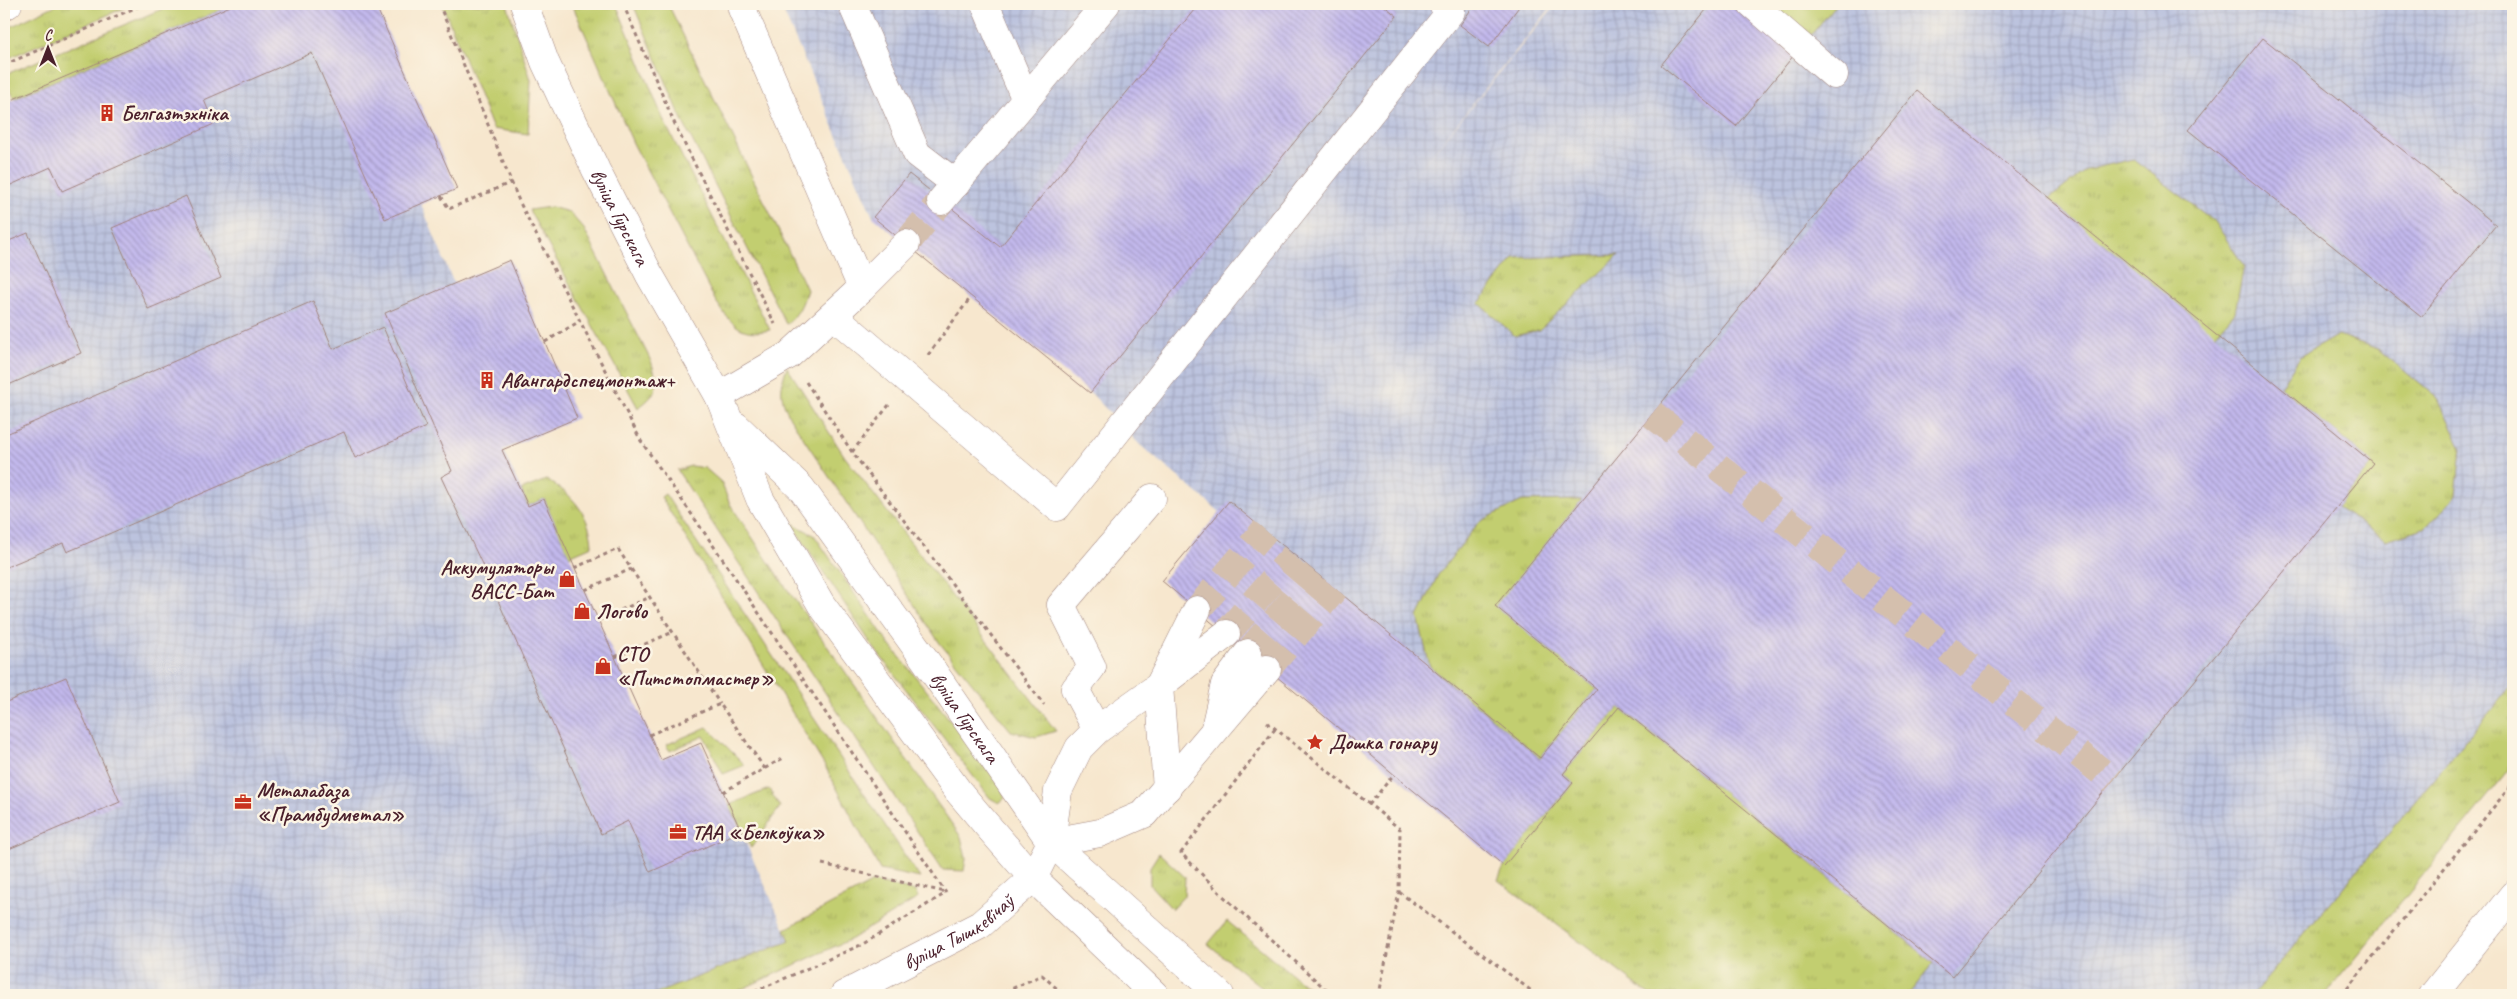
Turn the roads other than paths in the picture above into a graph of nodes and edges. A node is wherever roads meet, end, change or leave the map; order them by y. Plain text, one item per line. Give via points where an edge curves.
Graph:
1 (8, 4) edge
2 (524, 4) edge
3 (852, 4) edge
4 (985, 4) edge
5 (1106, 4) edge
6 (1443, 4) edge
7 (1752, 4) edge
8 (4, 6) edge
9 (742, 9) dead end
10 (1834, 75) dead end
11 (1026, 100) junction
12 (906, 244) tunnel mouth
13 (862, 288) junction
14 (834, 316) junction
15 (719, 396) junction
16 (731, 422) junction
17 (1152, 498) dead end
18 (1197, 610) tunnel mouth
19 (1226, 634) tunnel mouth
20 (1159, 686) junction
21 (1097, 730) junction
22 (1214, 731) junction
23 (1167, 788) junction
24 (1051, 842) junction
25 (1034, 878) junction
26 (2513, 895) edge
27 (844, 995) edge
28 (1155, 995) edge
29 (1220, 995) edge
30 (2433, 995) edge

1 - 8 main road
2 - 15 main road, вуліца Гурскага via 545,62 596,170 649,274
3 - 11 main road via 917,154 949,192
4 - 11 main road
5 - 11 main road
6 - 14 main road via 1451,10 1057,507
7 - 10 main road
9 - 13 main road
12 - 13 main road
13 - 14 main road
14 - 15 main road via 789,355
15 - 16 main road, вуліца Гурскага
16 - 24 main road, вуліца Гурскага via 801,488
16 - 25 main road, вуліца Гурскага via 760,499 821,604 958,791
17 - 21 main road via 1061,605 1092,668 1074,689
18 - 20 main road
19 - 20 main road, вуліца Тышкевічаў
20 - 21 main road, вуліца Тышкевічаў
20 - 23 main road
21 - 24 main road, вуліца Тышкевічаў via 1079,748 1058,791
22 - 22 main road via 1241,700 1258,661 1225,684
22 - 23 main road
23 - 24 main road via 1144,814 1100,833
24 - 25 main road, вуліца Тышкевічаў
24 - 29 main road, вуліца Гурскага
25 - 27 main road, вуліца Тышкевічаў via 980,925
25 - 28 main road, вуліца Гурскага
26 - 30 main road

